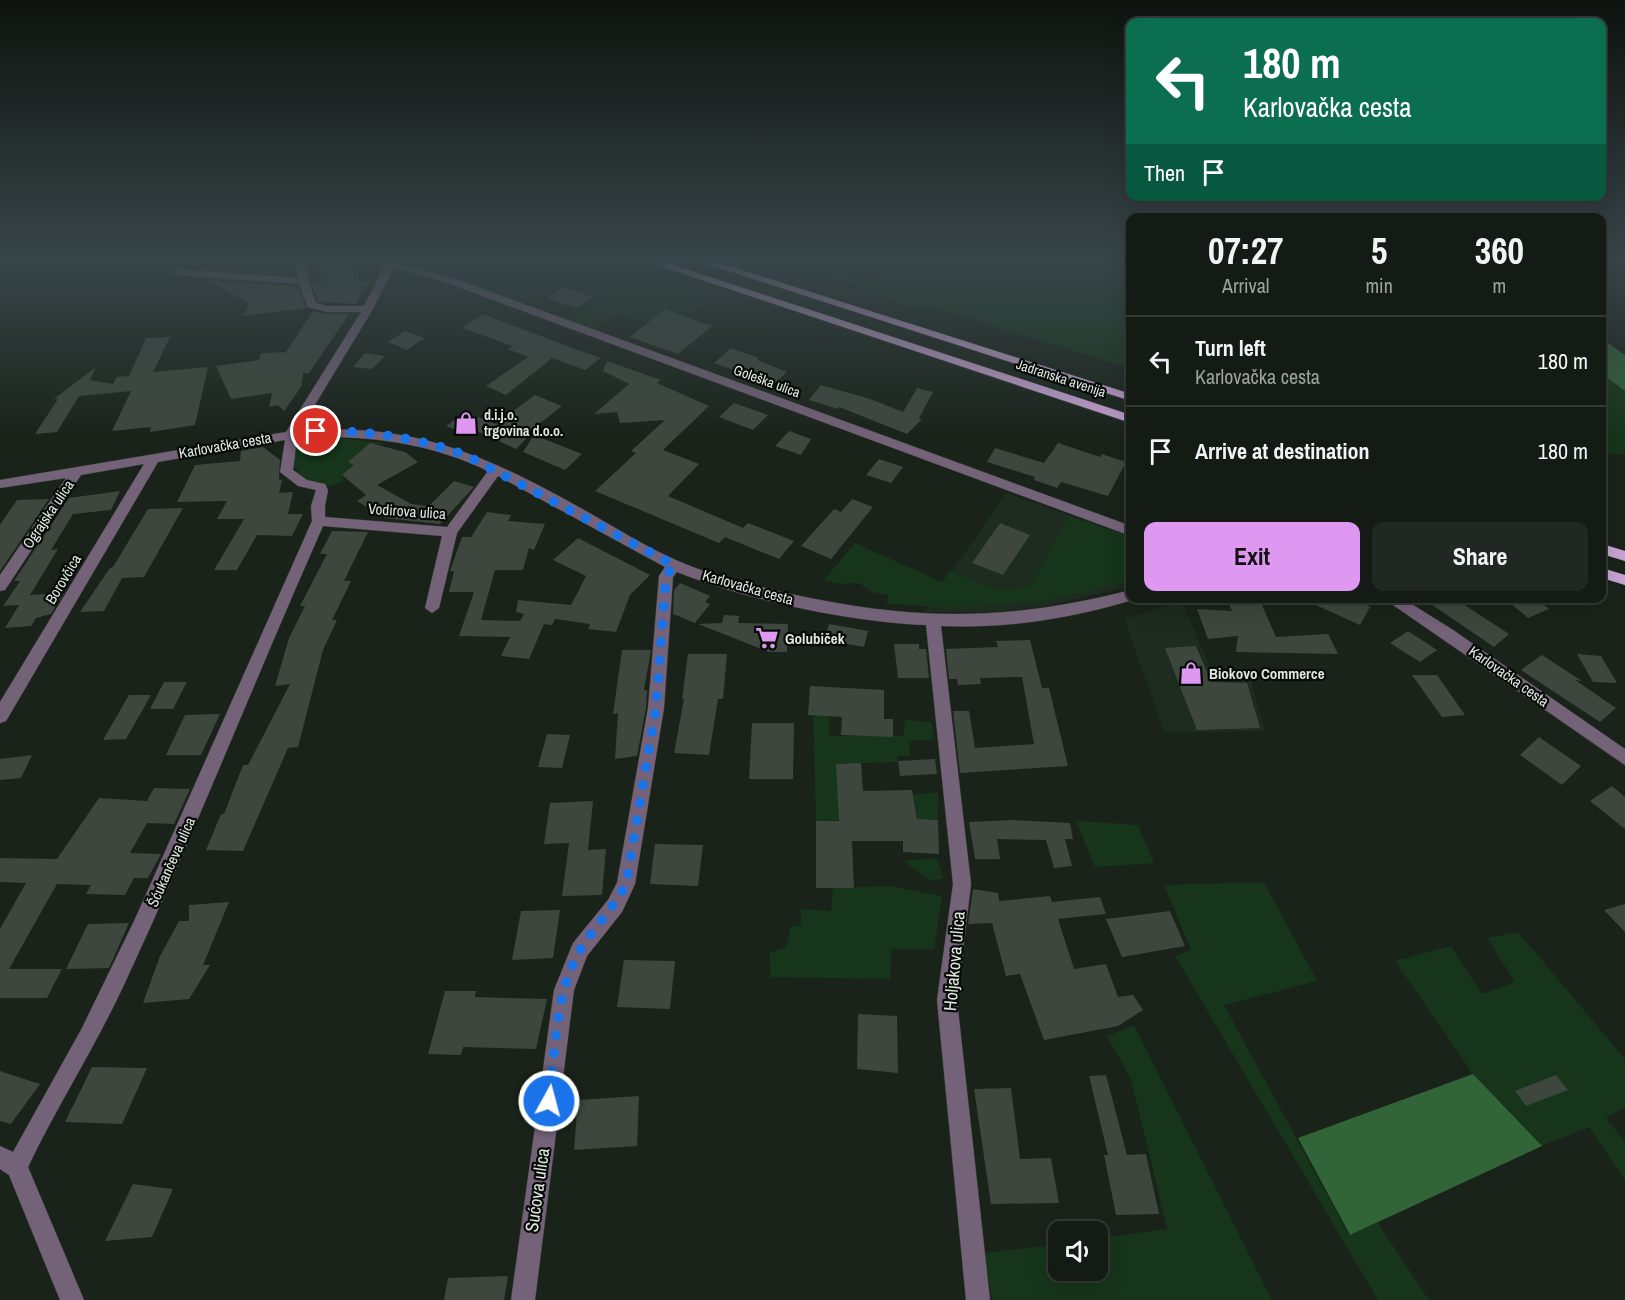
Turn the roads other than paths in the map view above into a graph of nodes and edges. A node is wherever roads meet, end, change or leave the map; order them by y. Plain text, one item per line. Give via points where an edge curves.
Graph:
1 (363, 318) edge
2 (551, 318) edge
3 (823, 318) edge
4 (878, 318) edge
5 (1126, 397) edge
6 (1126, 417) edge
7 (292, 433) junction
8 (154, 458) junction
9 (496, 470) junction
10 (76, 473) junction
11 (0, 484) edge
12 (319, 520) junction
13 (1126, 529) edge
14 (450, 532) junction
15 (1606, 550) edge
16 (1625, 556) edge
17 (674, 565) junction
18 (1606, 574) edge
19 (1625, 580) edge
20 (0, 586) edge
21 (1126, 596) edge
22 (1398, 603) edge
23 (432, 608) dead end
24 (933, 622) junction
25 (0, 717) edge
26 (1625, 758) edge
27 (9, 1162) edge
28 (72, 1300) edge
29 (523, 1300) edge
30 (978, 1300) edge

1 - 7 street
2 - 13 street, Goleška ulica
3 - 6 main road, Jadranska avenija
4 - 5 main road, Jadranska avenija
7 - 8 street, Karlovačka cesta
7 - 9 street, Karlovačka cesta via 349,431 402,437 428,442
7 - 12 street, Šćukančeva ulica via 286,472 303,483 320,487
8 - 10 street, Karlovačka cesta
8 - 25 street, Borovčica
9 - 14 street, Vodirova ulica
9 - 17 street, Karlovačka cesta
10 - 11 street, Karlovačka cesta
10 - 20 street, Ograjska ulica
12 - 14 street, Vodirova ulica
12 - 27 street, Šćukančeva ulica via 219,757 89,1037 33,1133
14 - 23 street
15 - 16 main road
17 - 24 street, Karlovačka cesta via 805,603
17 - 29 street, Sućova ulica via 666,576 656,708 626,884 615,906 580,950 564,990
18 - 19 main road
21 - 24 street, Karlovačka cesta via 1023,619
22 - 26 street, Karlovačka cesta
24 - 30 street, Holjakova ulica via 962,884 947,1000
27 - 28 street, Šćukančeva ulica

